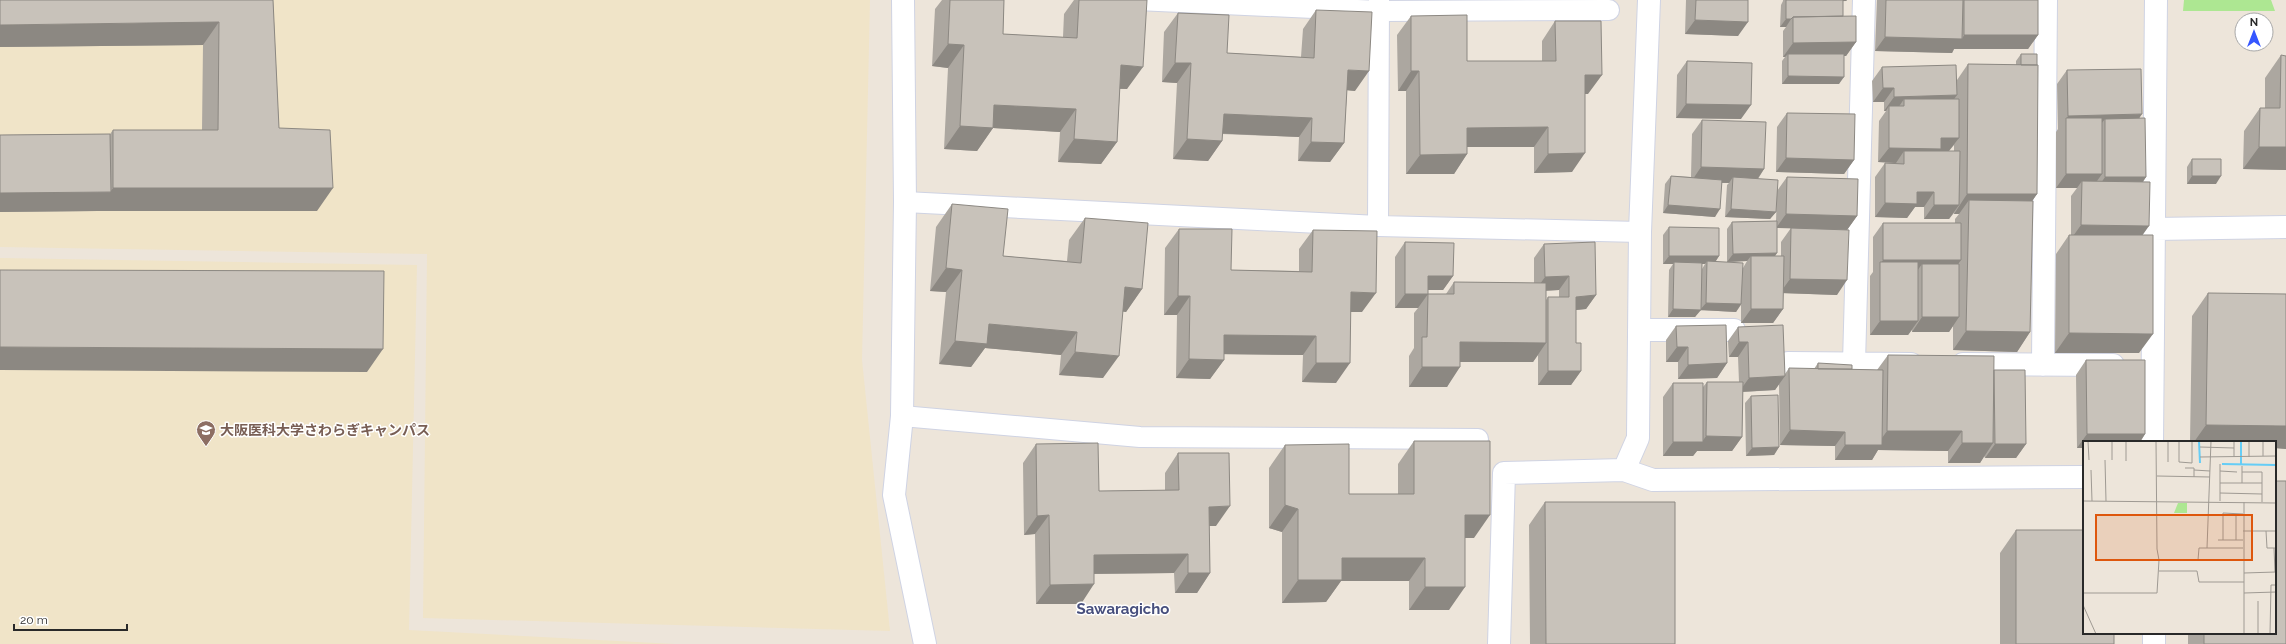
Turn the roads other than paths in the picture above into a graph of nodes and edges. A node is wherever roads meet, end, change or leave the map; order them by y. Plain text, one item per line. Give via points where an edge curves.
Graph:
1 (903, 0) edge
2 (1137, 0) edge
3 (1649, 0) edge
4 (1864, 0) edge
5 (2046, 0) edge
6 (2156, 0) edge
7 (1379, 5) edge
8 (1609, 10) dead end
9 (905, 202) junction
10 (1378, 226) junction
11 (2286, 227) edge
12 (2154, 229) junction
13 (1640, 232) junction
14 (1639, 330) junction
15 (1734, 330) dead end
16 (1788, 363) dead end
17 (1854, 363) junction
18 (2043, 365) junction
19 (2152, 365) junction
20 (902, 416) junction
21 (1478, 439) edge
22 (2152, 441) edge
23 (1624, 470) junction
24 (2083, 477) edge
25 (925, 644) edge
26 (1499, 644) edge

1 - 9 street
2 - 7 lane
3 - 13 street
4 - 17 street
5 - 18 street
6 - 12 street
7 - 8 lane
7 - 10 lane
9 - 10 lane
9 - 20 street
10 - 13 lane
11 - 12 street
12 - 19 street
13 - 14 street
14 - 15 street
14 - 23 street via 1638,438
16 - 17 street
17 - 18 street
18 - 19 street
19 - 22 street
20 - 21 lane via 1140,437
20 - 25 street via 894,494
23 - 24 street via 1653,480
23 - 26 street via 1504,473

